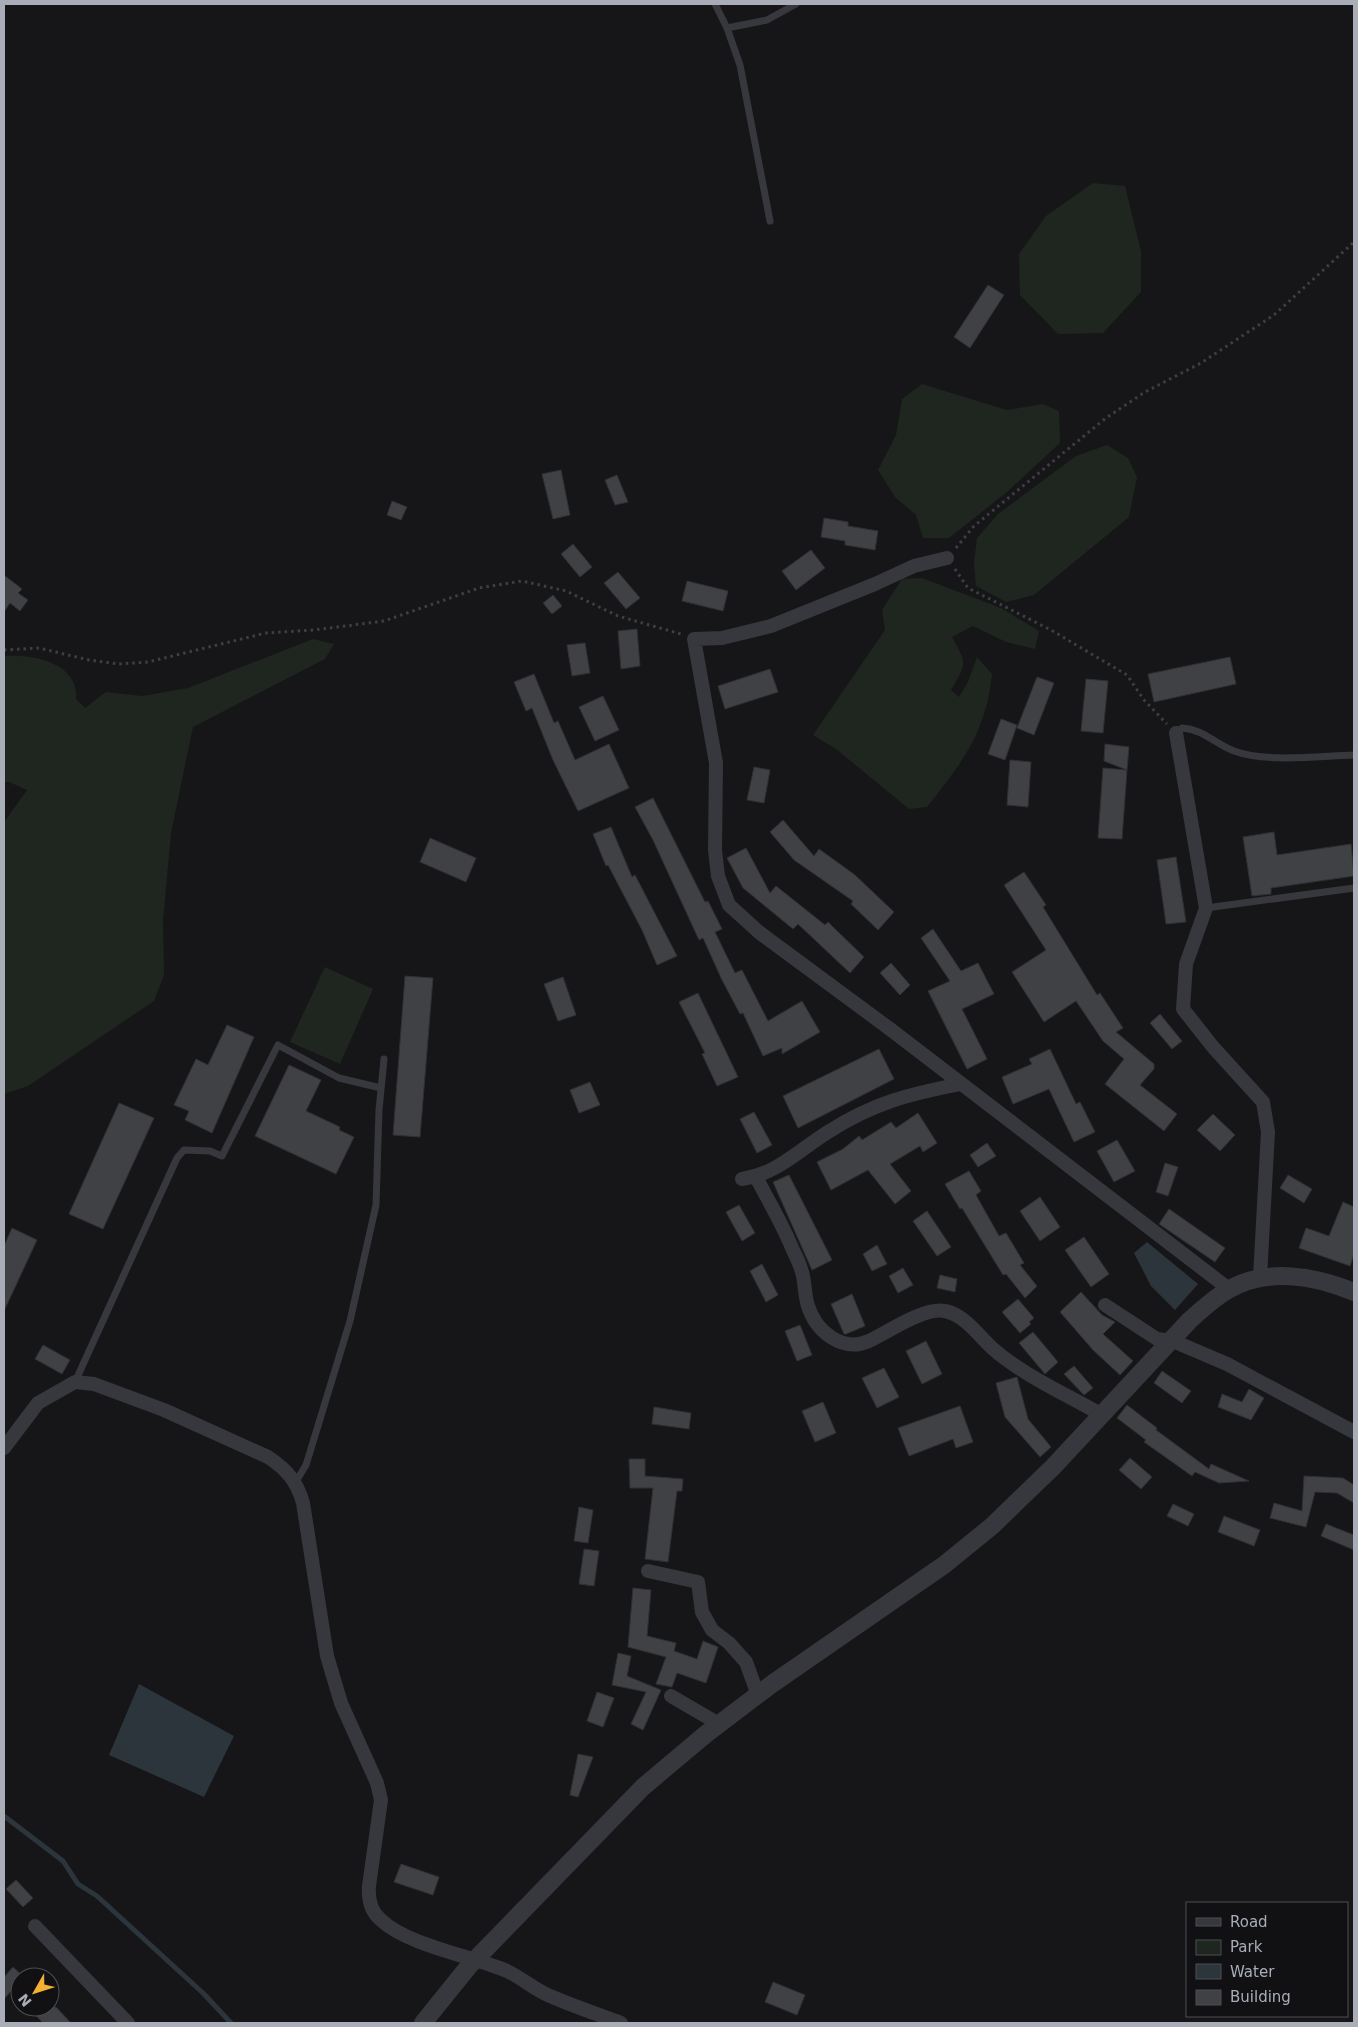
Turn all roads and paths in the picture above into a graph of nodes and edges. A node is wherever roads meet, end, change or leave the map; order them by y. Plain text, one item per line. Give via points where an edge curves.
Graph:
1 (715, 4) edge
2 (796, 4) edge
3 (727, 28) junction
4 (770, 221) dead end
5 (1354, 242) edge
6 (947, 558) junction
7 (694, 639) junction
8 (4, 650) edge
9 (1176, 733) junction
10 (1354, 755) edge
11 (1354, 888) edge
12 (1206, 908) junction
13 (384, 1060) dead end
14 (961, 1084) junction
15 (381, 1088) junction
16 (1260, 1277) junction
17 (1229, 1289) junction
18 (1354, 1292) edge
19 (1105, 1305) dead end
20 (1173, 1341) junction
21 (75, 1382) junction
22 (1102, 1415) junction
23 (1354, 1432) edge
24 (4, 1448) edge
25 (295, 1483) junction
26 (648, 1571) dead end
27 (758, 1695) junction
28 (671, 1696) dead end
29 (718, 1724) junction
30 (35, 1926) dead end
31 (476, 1960) junction
32 (128, 2023) edge
33 (423, 2023) edge
34 (621, 2023) edge

1 - 3 lane
2 - 3 lane via 767,20
3 - 4 lane via 740,65
5 - 6 path via 1274,315 1201,363 1145,392 1106,418 974,526
6 - 7 street via 914,566 771,626 722,638
6 - 9 path via 968,588 1051,630 1127,675 1144,700
7 - 8 path via 618,616 566,591 522,581 479,588 384,620 266,633 148,662 119,664 39,648
7 - 14 street via 716,763 714,850 718,876 729,905 760,933
9 - 10 lane via 1182,728 1194,728 1234,751 1267,758
9 - 12 street
11 - 12 lane
12 - 16 street via 1186,964 1184,1009 1263,1102 1268,1132
13 - 15 lane
14 - 17 street
14 - 22 street via 907,1094 879,1104 828,1132 785,1163 749,1178 792,1247 803,1273 808,1307 823,1330 837,1342 848,1345 866,1342 926,1312 943,1310 954,1313 993,1349 1024,1371
15 - 21 lane via 339,1078 278,1045 222,1156 194,1149 184,1150 177,1158
15 - 25 lane via 376,1205 350,1321 306,1465
16 - 17 street
16 - 18 street via 1312,1279
17 - 20 street via 1189,1321
19 - 20 street via 1157,1339
20 - 22 street
20 - 23 street via 1227,1364
21 - 24 street via 38,1403
21 - 25 street via 94,1384 129,1397 268,1456 283,1466
22 - 27 street via 992,1526 944,1565
25 - 31 street via 299,1488 307,1526 333,1680 382,1800 369,1886 371,1907 380,1920 396,1930
26 - 27 street via 698,1582 702,1612 712,1630 730,1643 746,1662
27 - 29 street
28 - 29 street
29 - 31 street via 643,1787
30 - 32 street
31 - 33 street
31 - 34 street via 508,1972 548,1996

